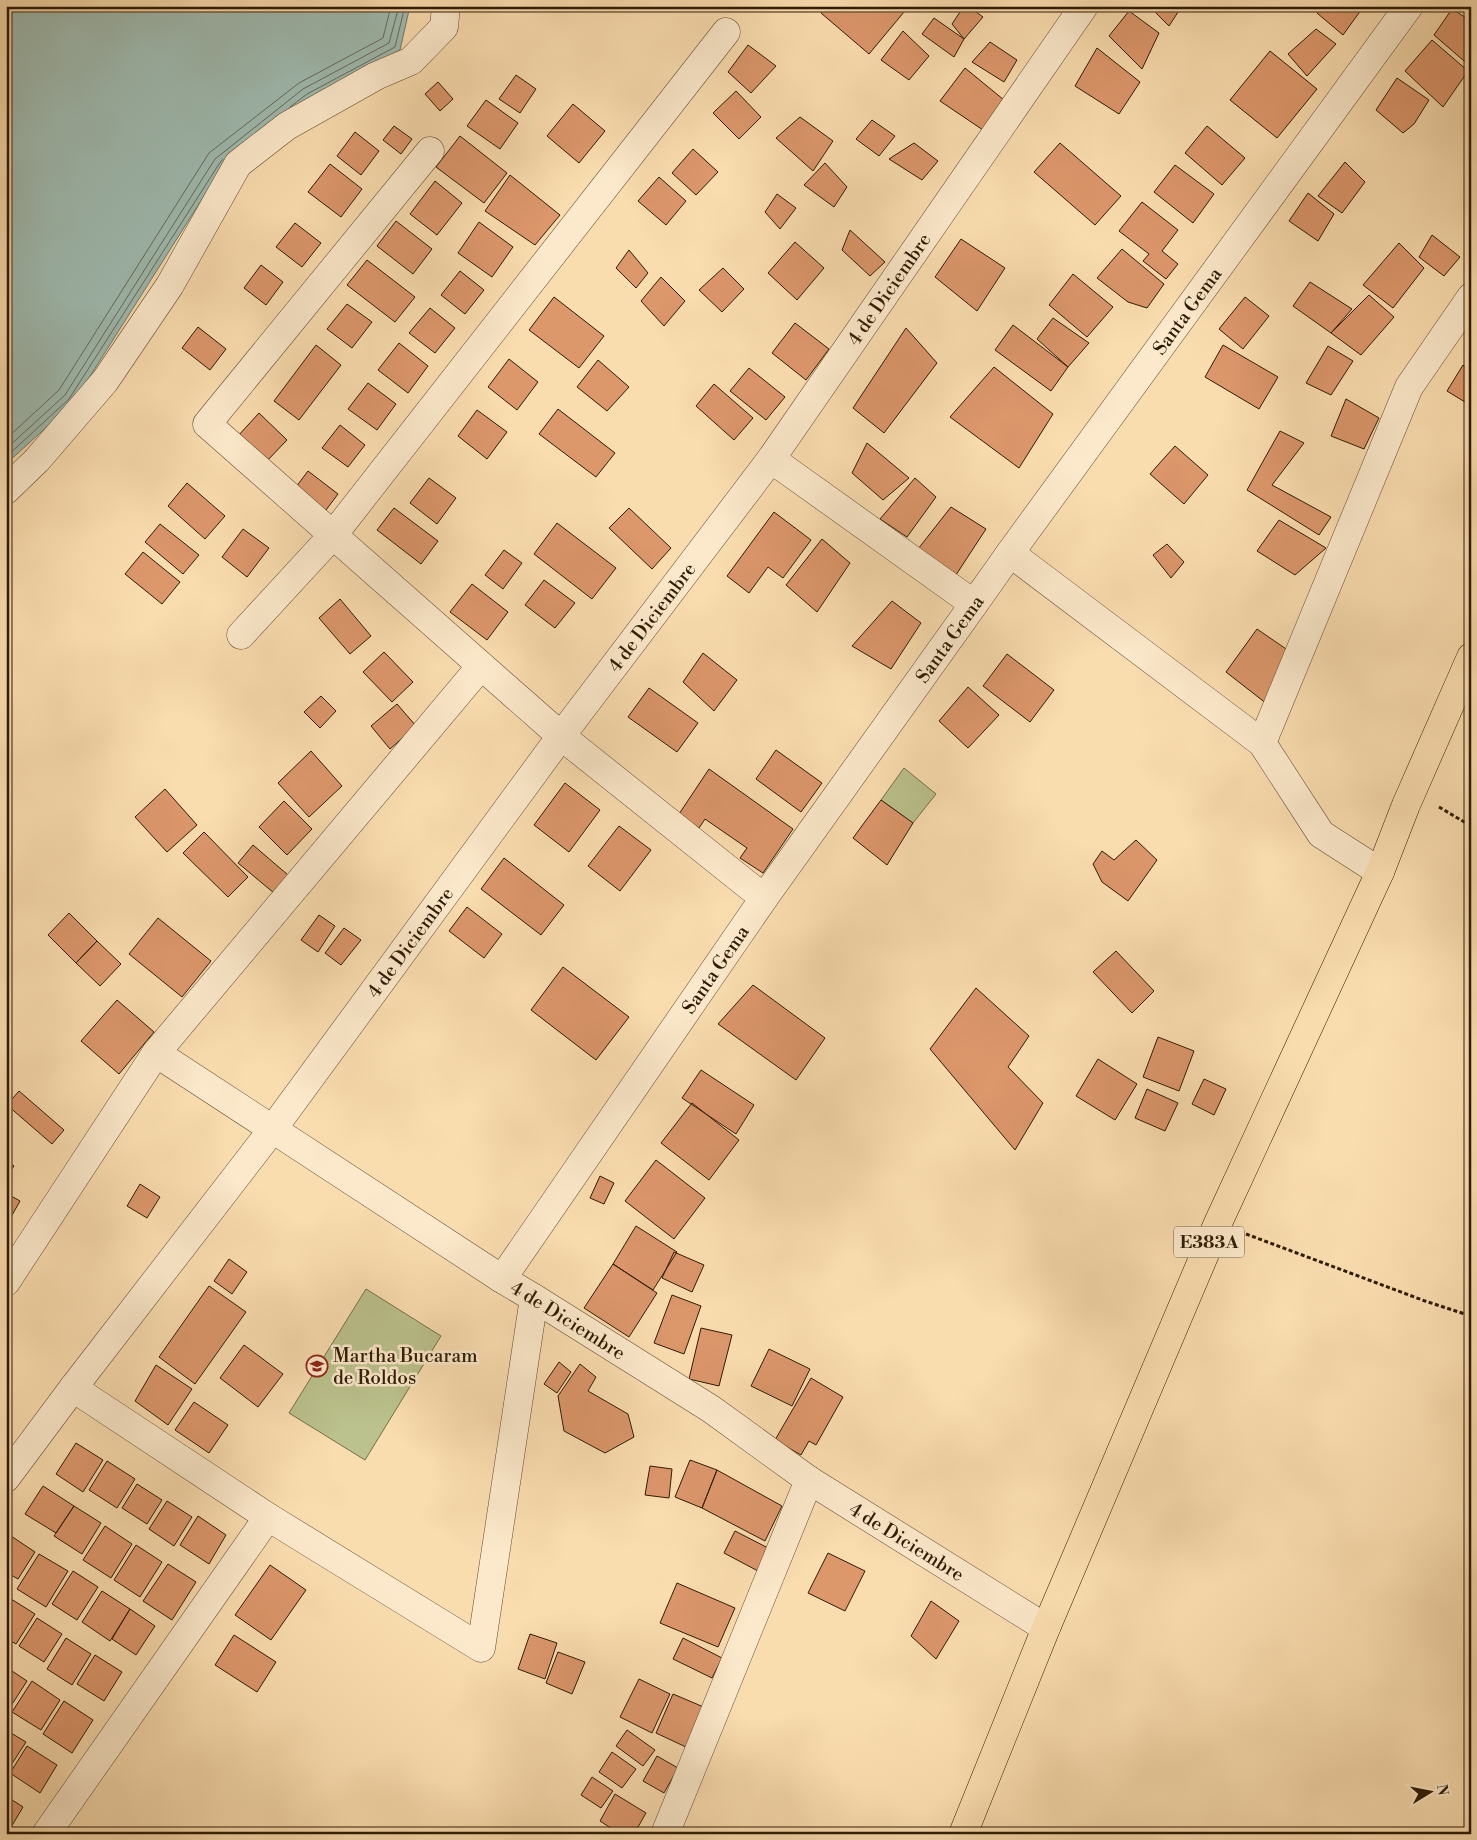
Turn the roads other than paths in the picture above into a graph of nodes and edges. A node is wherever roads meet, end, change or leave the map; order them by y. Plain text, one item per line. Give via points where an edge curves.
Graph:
1 (446, 6) edge
2 (1084, 6) edge
3 (1409, 6) edge
4 (726, 32) dead end
5 (430, 151) dead end
6 (1471, 297) edge
7 (771, 459) junction
8 (6, 490) edge
9 (333, 535) junction
10 (1010, 553) junction
11 (974, 604) junction
12 (241, 635) dead end
13 (1471, 658) edge
14 (481, 666) junction
15 (561, 736) junction
16 (1262, 743) junction
17 (1380, 872) junction
18 (764, 898) junction
19 (156, 1053) junction
20 (272, 1130) junction
21 (502, 1279) junction
22 (6, 1282) edge
23 (534, 1298) junction
24 (73, 1388) junction
25 (6, 1478) edge
26 (809, 1480) junction
27 (268, 1517) junction
28 (1046, 1628) junction
29 (46, 1834) edge
30 (665, 1834) edge
31 (963, 1834) edge

1 - 8 street via 444,27 411,61 376,76 287,126 238,164 170,285 105,381 37,460
2 - 7 street, 4 de Diciembre
3 - 10 street, Santa Gema
4 - 9 street
5 - 9 street via 207,424
6 - 16 street via 1409,387
7 - 11 street
7 - 15 street, 4 de Diciembre
9 - 12 street
9 - 14 street
10 - 11 street, Santa Gema
10 - 16 street
11 - 18 street, Santa Gema
13 - 17 main road, E383A
14 - 15 street
14 - 19 street
15 - 18 street
15 - 20 street, 4 de Diciembre
16 - 17 street via 1321,834
17 - 28 main road, E383A via 1218,1223
18 - 21 street, Santa Gema
19 - 20 street
19 - 22 street
20 - 21 street, 4 de Diciembre
20 - 24 street
21 - 23 street, 4 de Diciembre
23 - 26 street, 4 de Diciembre via 711,1409
23 - 27 street via 480,1648
24 - 25 street
24 - 27 street
26 - 28 street, 4 de Diciembre
26 - 30 street
27 - 29 street
28 - 31 main road, E383A

